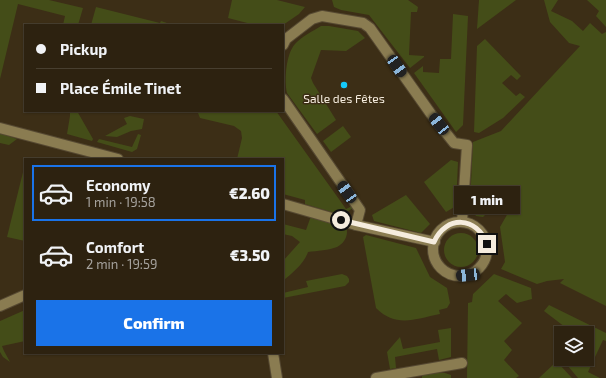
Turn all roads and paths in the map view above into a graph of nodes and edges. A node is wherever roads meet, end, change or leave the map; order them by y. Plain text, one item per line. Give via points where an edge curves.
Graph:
1 (284, 42) edge
2 (284, 100) edge
3 (0, 128) edge
4 (114, 158) edge
5 (284, 204) edge
6 (462, 222) junction
7 (356, 225) junction
8 (434, 242) junction
9 (24, 295) edge
10 (0, 306) edge
11 (273, 354) edge
12 (462, 363) dead end
13 (379, 377) edge
14 (277, 378) edge

1 - 6 street via 312,19 322,16 363,23 370,28 454,143 467,145
2 - 7 street via 360,210
3 - 4 street
5 - 7 street
6 - 8 street via 445,227
6 - 8 street via 480,230 487,244 485,259 475,271 460,276 445,271 435,258
7 - 8 street
9 - 10 street
11 - 14 street
12 - 13 street

